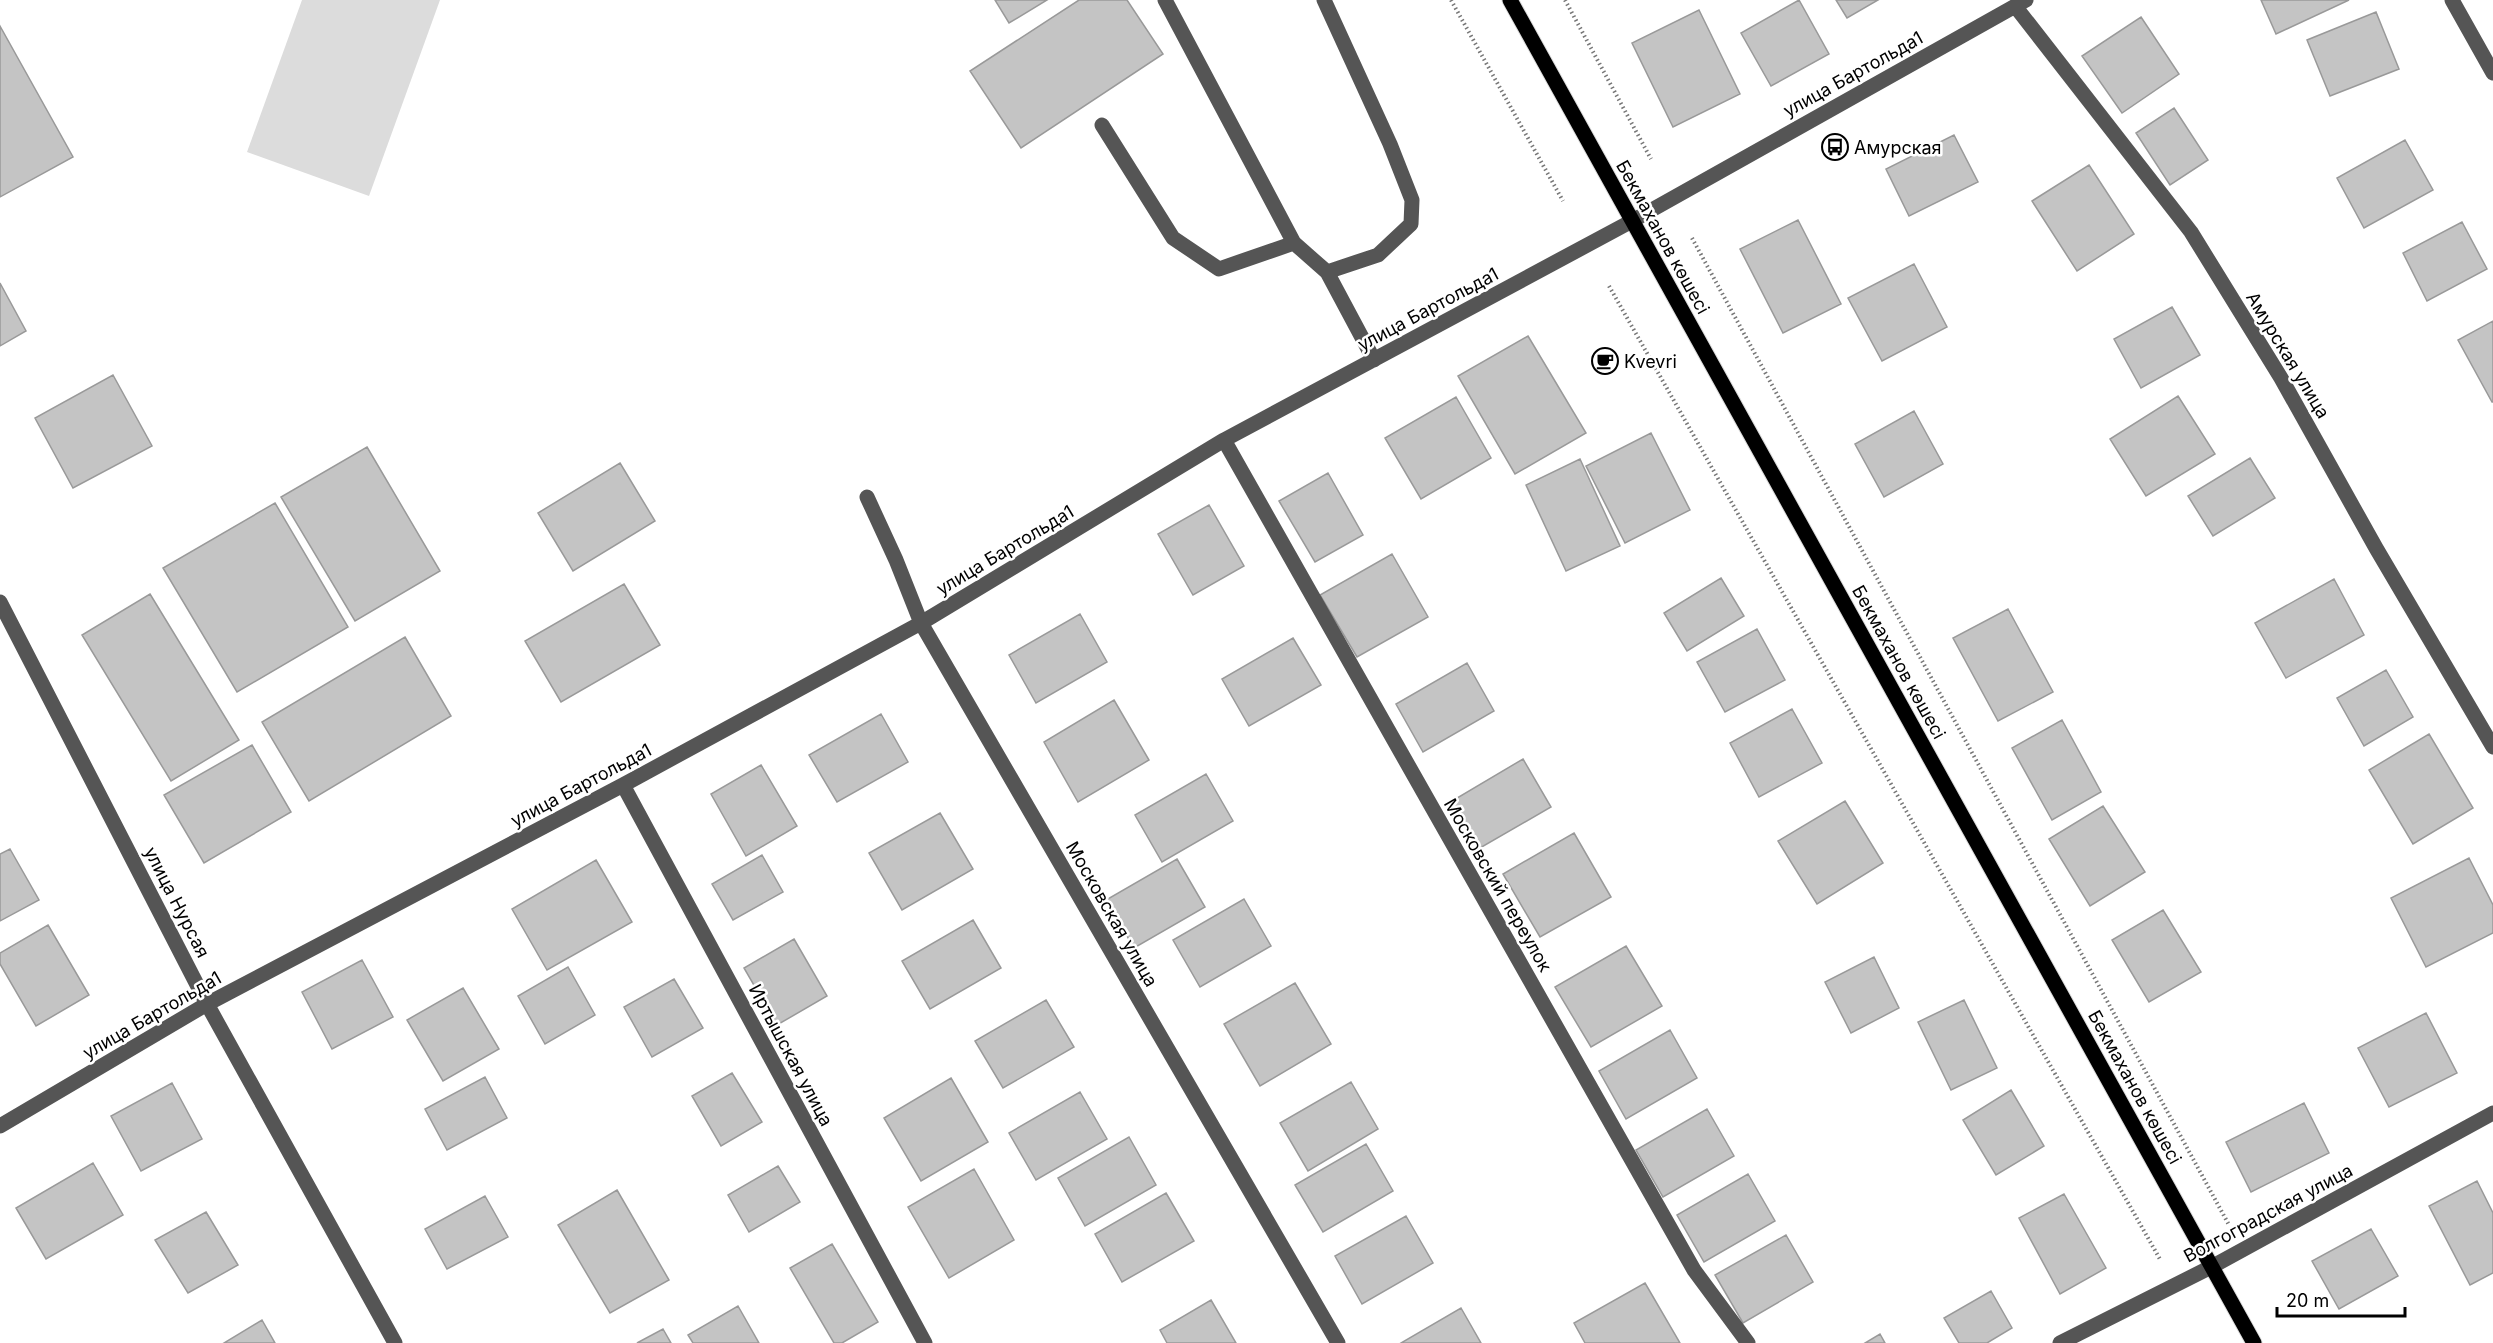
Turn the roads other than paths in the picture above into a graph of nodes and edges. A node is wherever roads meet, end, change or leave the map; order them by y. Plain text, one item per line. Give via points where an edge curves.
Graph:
1 (1165, 0) edge
2 (1324, 0) edge
3 (1510, 0) edge
4 (2452, 0) edge
5 (2021, 3) edge
6 (2493, 74) edge
7 (1102, 125) dead end
8 (1632, 221) junction
9 (1294, 243) junction
10 (1327, 272) junction
11 (1374, 360) junction
12 (1224, 441) junction
13 (867, 497) dead end
14 (0, 602) edge
15 (921, 623) junction
16 (2493, 747) edge
17 (623, 785) junction
18 (207, 1004) junction
19 (2493, 1113) edge
20 (0, 1126) edge
21 (2213, 1266) junction
22 (395, 1343) edge
23 (925, 1343) edge
24 (1338, 1343) edge
25 (1748, 1343) edge
26 (2060, 1343) edge
27 (2254, 1343) edge

1 - 9 street
2 - 10 street via 1412,200 1411,224 1378,255
3 - 8 main road, Бекмаханов көшесі
4 - 6 street
5 - 8 street, улица Бартольда1
5 - 16 street, Амурская улица via 2191,232
7 - 9 street via 1173,238 1219,269
8 - 11 street, улица Бартольда1
8 - 21 main road, Бекмаханов көшесі
9 - 10 street
10 - 11 street
11 - 12 street, улица Бартольда1
12 - 15 street, улица Бартольда1
12 - 25 street, Московский переулок via 1694,1270
13 - 15 street, Московская улица
14 - 18 street, улица Нурсая
15 - 17 street, улица Бартольда1
15 - 24 street, Московская улица
17 - 18 street, улица Бартольда1
17 - 23 street, Иртышская улица
18 - 20 street, улица Бартольда1
18 - 22 street, улица Нурсая
19 - 21 street, Волгоградская улица
21 - 26 street, Волгоградская улица
21 - 27 main road, Бекмаханов көшесі

